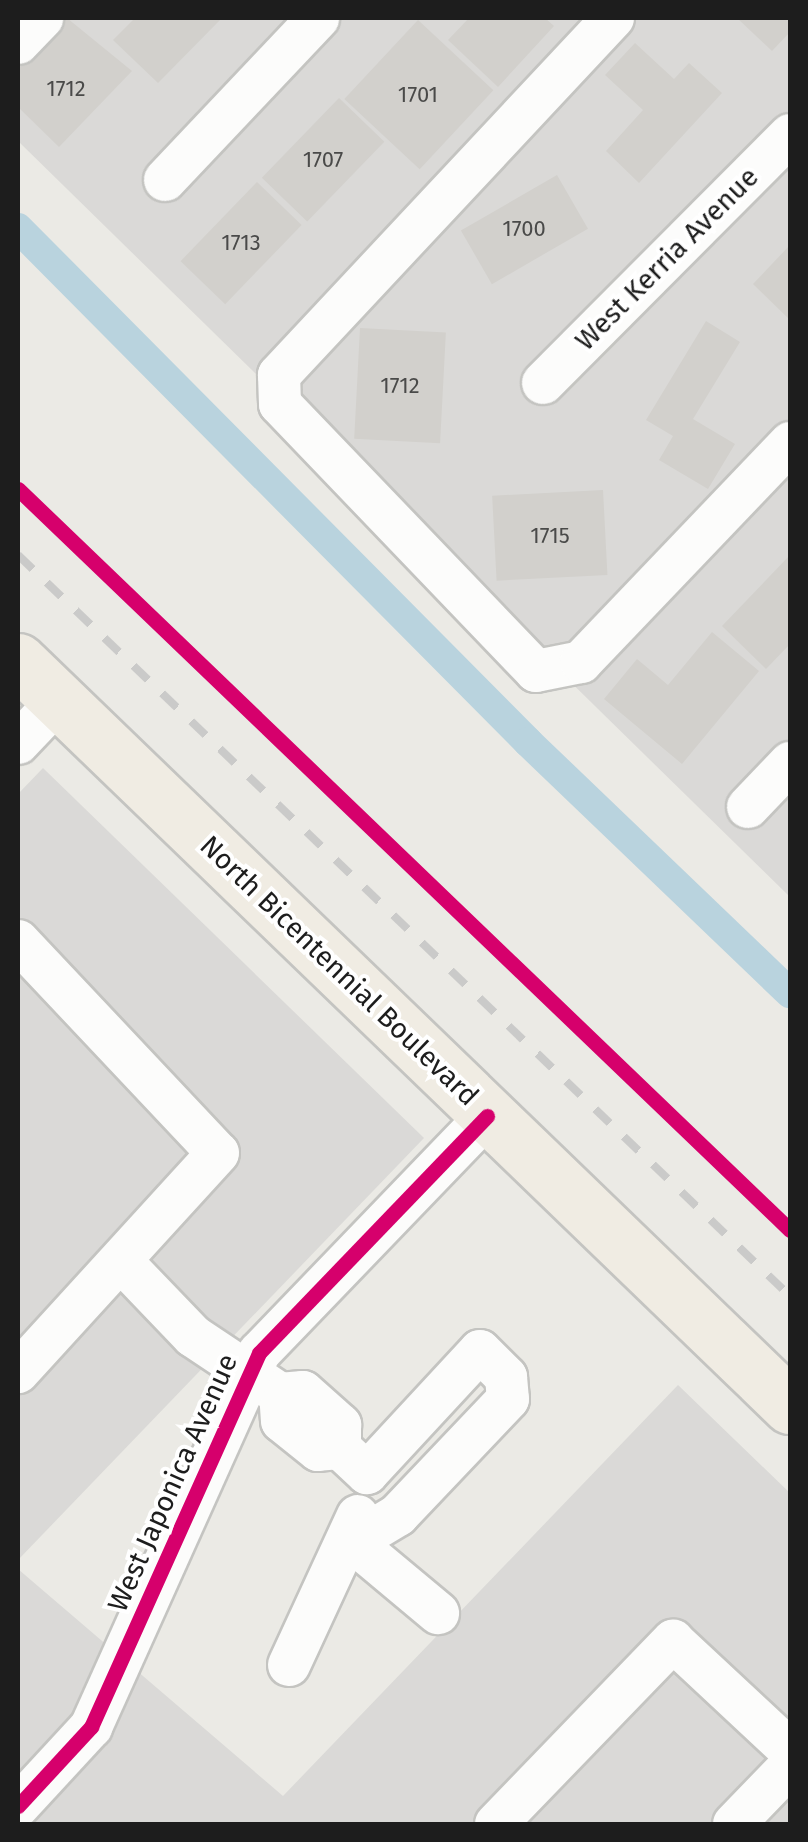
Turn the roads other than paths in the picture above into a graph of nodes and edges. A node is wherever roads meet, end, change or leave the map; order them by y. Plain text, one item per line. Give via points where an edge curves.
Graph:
1 (42, 18) edge
2 (318, 18) edge
3 (614, 18) edge
4 (18, 43) edge
5 (790, 135) edge
6 (166, 180) dead end
7 (544, 382) dead end
8 (790, 443) edge
9 (18, 661) edge
10 (59, 700) junction
11 (18, 743) edge
12 (790, 763) edge
13 (748, 807) dead end
14 (18, 941) edge
15 (488, 1116) junction
16 (124, 1262) junction
17 (18, 1372) edge
18 (265, 1382) junction
19 (790, 1406) edge
20 (354, 1461) junction
21 (353, 1542) junction
22 (438, 1613) dead end
23 (289, 1665) dead end
24 (790, 1750) edge
25 (790, 1766) edge
26 (18, 1806) edge
27 (496, 1824) edge
28 (734, 1824) edge

1 - 4 street
2 - 6 street
3 - 8 street via 279,375 280,404 536,672 581,662
5 - 7 street, West Kerria Avenue
9 - 10 main road, North Bicentennial Boulevard
10 - 11 street
10 - 15 main road, North Bicentennial Boulevard
12 - 13 street
14 - 16 street via 218,1146 214,1165
15 - 18 street, West Japonica Avenue
15 - 19 main road, North Bicentennial Boulevard
16 - 17 street
16 - 18 street via 194,1336
18 - 20 street via 282,1421 318,1450
18 - 26 street, West Japonica Avenue via 91,1727
20 - 21 street
20 - 21 street via 480,1352 506,1376 508,1399 398,1515
21 - 22 street
21 - 23 street
24 - 27 street via 672,1641
25 - 28 street

